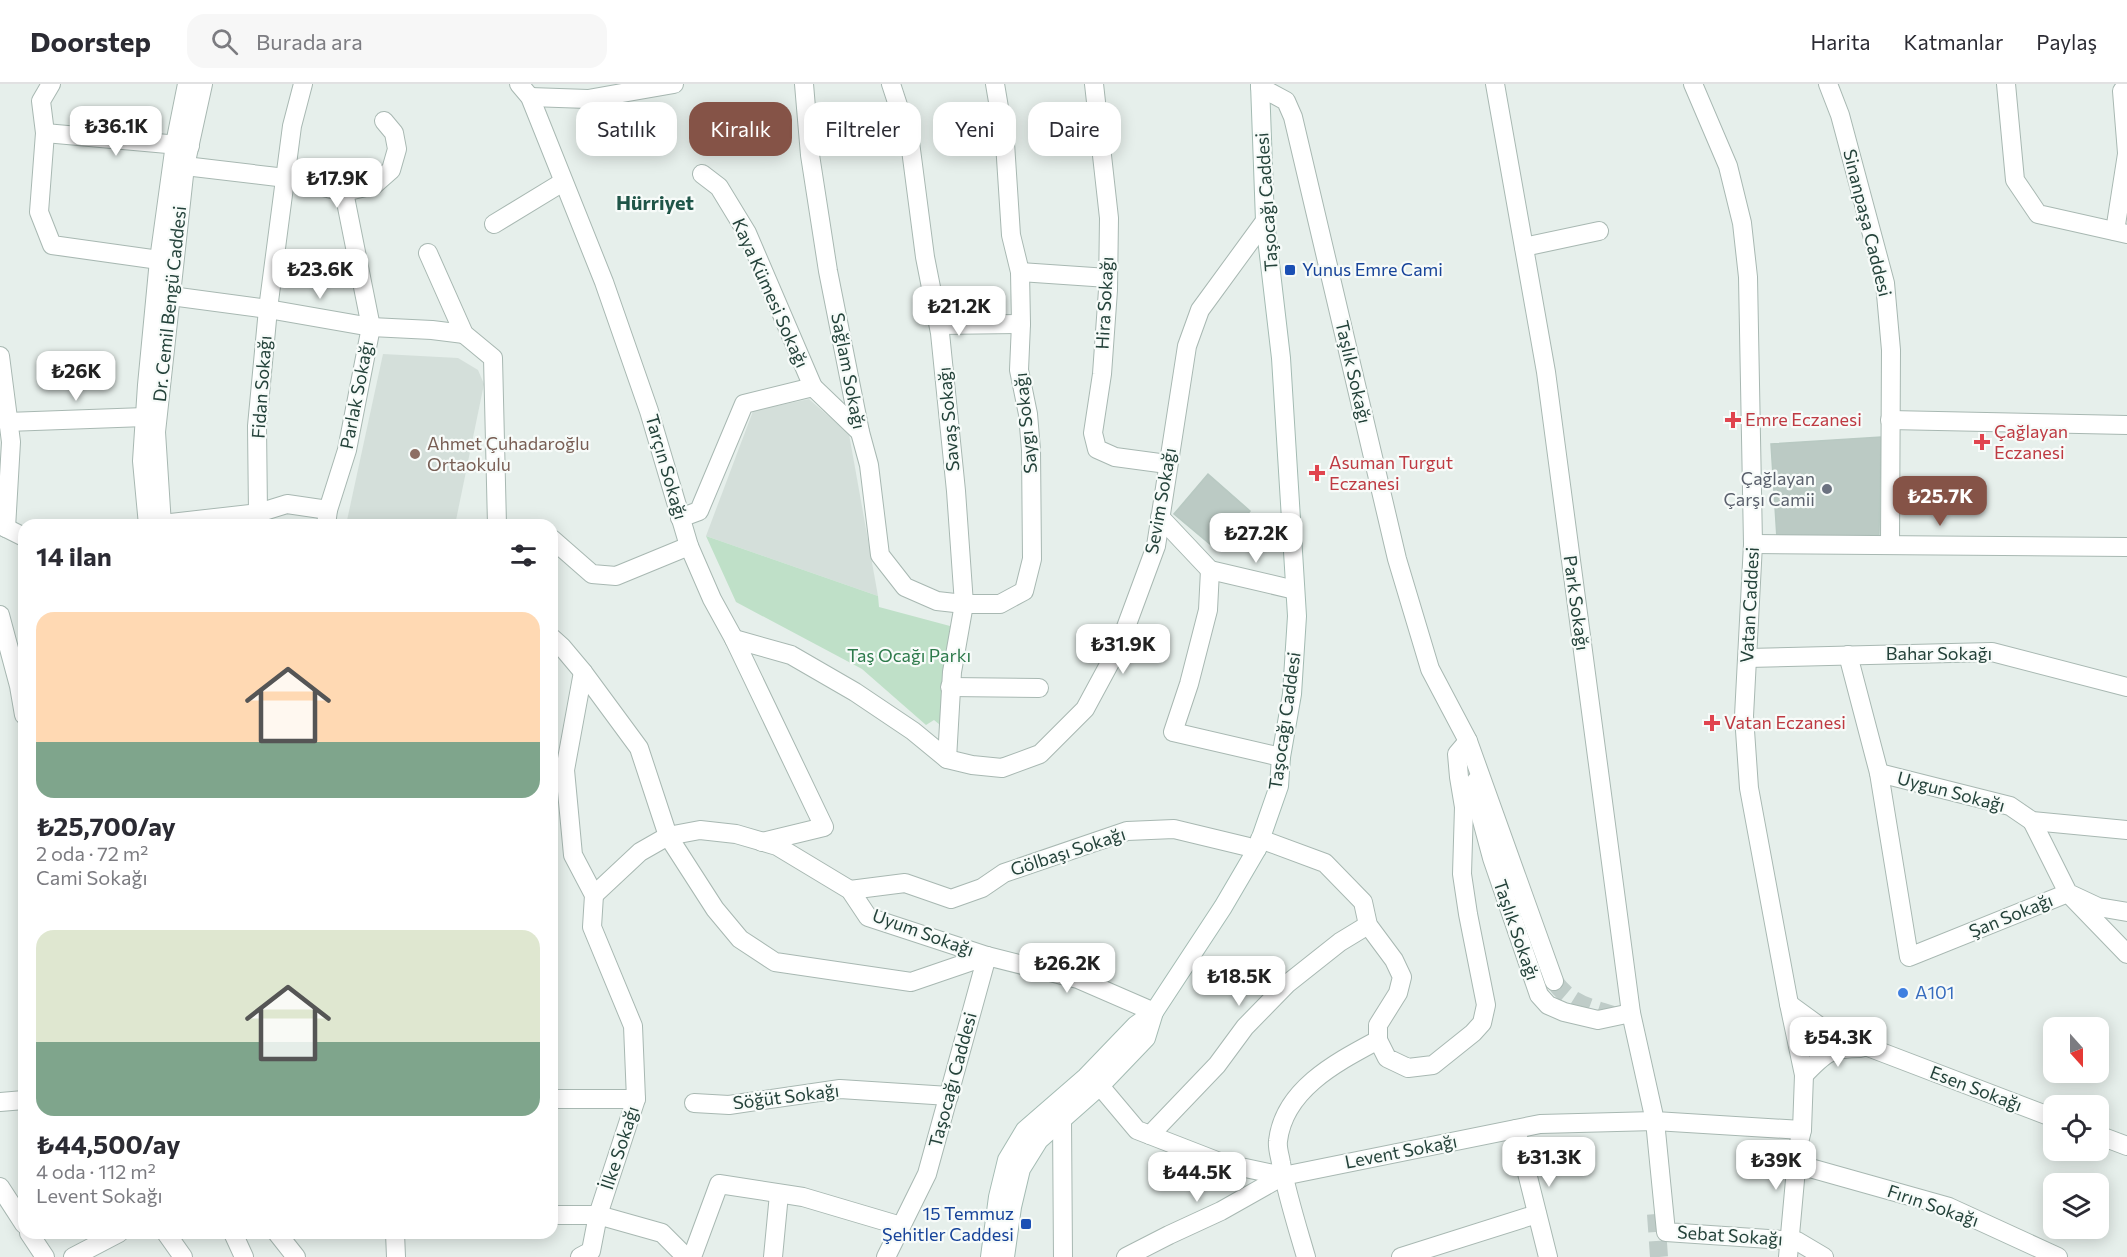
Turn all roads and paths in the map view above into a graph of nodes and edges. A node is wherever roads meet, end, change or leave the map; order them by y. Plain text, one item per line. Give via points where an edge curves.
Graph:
1 (51, 84) edge
2 (187, 84) edge
3 (202, 84) edge
4 (303, 84) edge
5 (674, 84) edge
6 (891, 84) edge
7 (995, 84) edge
8 (1094, 84) edge
9 (1495, 84) edge
10 (1693, 84) edge
11 (1828, 84) edge
12 (2006, 84) edge
13 (806, 85) edge
14 (1260, 86) edge
15 (524, 90) edge
16 (2122, 91) dead end
17 (384, 121) dead end
18 (45, 133) junction
19 (182, 145) junction
20 (2127, 154) edge
21 (185, 166) junction
22 (702, 174) dead end
23 (286, 178) junction
24 (563, 182) junction
25 (344, 192) junction
26 (1265, 221) junction
27 (494, 224) dead end
28 (1599, 231) dead end
29 (2121, 232) edge
30 (1524, 247) junction
31 (428, 253) dead end
32 (159, 260) junction
33 (1020, 272) junction
34 (1108, 278) junction
35 (171, 296) junction
36 (268, 309) junction
37 (1021, 324) junction
38 (939, 325) junction
39 (370, 327) junction
40 (464, 334) junction
41 (0, 356) edge
42 (813, 387) junction
43 (145, 417) junction
44 (1890, 420) junction
45 (7, 422) junction
46 (2127, 425) edge
47 (860, 432) junction
48 (1167, 464) junction
49 (258, 513) junction
50 (327, 517) edge
51 (1160, 517) junction
52 (680, 518) junction
53 (156, 519) edge
54 (157, 519) edge
55 (208, 519) edge
56 (497, 519) edge
57 (3, 526) edge
58 (18, 534) edge
59 (558, 544) edge
60 (1753, 544) junction
61 (1890, 544) junction
62 (688, 546) junction
63 (2127, 547) edge
64 (1210, 570) junction
65 (1295, 590) junction
66 (964, 604) junction
67 (0, 615) edge
68 (734, 639) junction
69 (558, 643) edge
70 (1848, 656) junction
71 (1748, 658) junction
72 (583, 672) junction
73 (18, 675) edge
74 (950, 687) junction
75 (2127, 687) edge
76 (1039, 688) dead end
77 (1468, 741) junction
78 (1281, 757) junction
79 (947, 759) junction
80 (1478, 768) junction
81 (1879, 773) junction
82 (2032, 821) junction
83 (2127, 830) edge
84 (668, 836) junction
85 (762, 842) junction
86 (1258, 844) junction
87 (850, 890) junction
88 (2068, 893) junction
89 (594, 895) junction
90 (2119, 910) edge
91 (1368, 925) junction
92 (2127, 954) edge
93 (987, 956) junction
94 (1554, 981) tunnel mouth
95 (1789, 1004) junction
96 (1154, 1012) junction
97 (1631, 1013) junction
98 (1378, 1040) junction
99 (1866, 1047) junction
100 (1804, 1075) junction
101 (1100, 1086) junction
102 (950, 1096) junction
103 (558, 1099) edge
104 (636, 1099) junction
105 (18, 1100) edge
106 (0, 1102) edge
107 (694, 1103) dead end
108 (2043, 1114) edge
109 (1062, 1119) junction
110 (1655, 1122) junction
111 (1516, 1129) junction
112 (1802, 1130) junction
113 (1150, 1135) junction
114 (2109, 1139) edge
115 (2127, 1146) edge
116 (1803, 1166) junction
117 (1283, 1176) junction
118 (0, 1187) edge
119 (779, 1194) junction
120 (1537, 1214) junction
121 (18, 1215) edge
122 (558, 1215) edge
123 (598, 1215) junction
124 (901, 1226) junction
125 (33, 1239) edge
126 (108, 1239) edge
127 (170, 1239) edge
128 (236, 1239) edge
129 (282, 1239) edge
130 (395, 1239) edge
131 (1792, 1249) edge
132 (45, 1257) edge
133 (73, 1257) edge
134 (183, 1257) edge
135 (244, 1257) edge
136 (297, 1257) edge
137 (396, 1257) edge
138 (580, 1257) edge
139 (686, 1257) edge
140 (692, 1257) edge
141 (773, 1257) edge
142 (886, 1257) edge
143 (990, 1257) edge
144 (1005, 1257) edge
145 (1063, 1257) edge
146 (1126, 1257) edge
147 (1306, 1257) edge
148 (1401, 1257) edge
149 (1548, 1257) edge
150 (1824, 1257) edge
151 (2058, 1257) edge

1 - 18 street via 41,101
2 - 19 street, Dr. Cemil Bengü Caddesi
3 - 19 street, Dr. Cemil Bengü Caddesi
4 - 23 street, Fidan Sokağı via 292,126
5 - 15 street via 588,99
6 - 38 street, Savaş Sokağı via 910,142 925,257
7 - 33 street, Saygı Sokağı via 1005,143 1011,235
8 - 34 street, Hira Sokağı via 1109,218
9 - 30 street, Park Sokağı
10 - 60 street, Vatan Caddesi via 1728,166 1742,223 1748,277
11 - 44 street, Sinanpaşa Caddesi via 1885,283 1891,350
12 - 29 street via 2016,180 2038,214
13 - 47 street, Sağlam Sokağı via 810,154 828,271
14 - 26 street, Taşocağı Caddesi
14 - 77 street, Taşlık Sokağı via 1286,101 1293,117 1397,559 1430,669
15 - 24 street, Tarçın Sokağı
16 - 20 street
17 - 25 street via 394,133 397,149 391,170 374,185
18 - 19 street
18 - 32 street via 39,212 52,245
19 - 21 street, Dr. Cemil Bengü Caddesi
19 - 32 street, Dr. Cemil Bengü Caddesi
20 - 29 street
21 - 23 street
21 - 35 street, Dr. Cemil Bengü Caddesi
22 - 42 street, Kaya Kümesi Sokağı via 719,187 747,233
23 - 25 street
23 - 36 street, Fidan Sokağı
24 - 27 street
24 - 52 street, Tarçın Sokağı via 604,282 649,411
25 - 39 street, Parlak Sokağı
26 - 48 street, Sevim Sokağı via 1200,310 1187,346
26 - 65 street, Taşocağı Caddesi via 1281,358
28 - 30 street
30 - 97 street, Park Sokağı via 1545,372
31 - 40 street
32 - 43 street, Dr. Cemil Bengü Caddesi
33 - 34 street
33 - 37 street, Saygı Sokağı
34 - 48 street, Hira Sokağı via 1093,433 1097,449 1115,457
35 - 36 street
35 - 54 street, Dr. Cemil Bengü Caddesi via 156,432
36 - 39 street
36 - 49 street, Fidan Sokağı via 257,426
37 - 38 street
37 - 66 street, Saygı Sokağı via 1019,370 1031,450 1032,559 1024,591 1000,604
38 - 66 street, Savaş Sokağı
39 - 40 street
39 - 50 street, Parlak Sokağı via 347,450
40 - 56 street via 493,358
41 - 45 street
42 - 47 street
42 - 52 street via 744,404 699,511
43 - 45 street
43 - 53 street, Dr. Cemil Bengü Caddesi via 142,461
44 - 46 street
44 - 61 street, Sinanpaşa Caddesi
45 - 57 street via 11,442
47 - 66 street, Sağlam Sokağı via 869,465 880,555 905,587 937,601
48 - 51 street, Sevim Sokağı
49 - 50 street via 287,504
49 - 55 street
51 - 64 street
51 - 79 street, Sevim Sokağı via 1156,546 1119,646 1085,709 1040,754 1002,768
52 - 62 street, Tarçın Sokağı
57 - 58 street
59 - 62 street via 592,574 616,576
60 - 61 street
60 - 71 street, Vatan Caddesi
61 - 63 street
62 - 68 street, Tarçın Sokağı
64 - 65 street
64 - 78 street via 1208,610 1173,732
65 - 78 street, Taşocağı Caddesi via 1292,694
66 - 74 street, Savaş Sokağı
67 - 73 street
68 - 79 street, Sevim Sokağı via 791,656 864,698
68 - 85 street, Tarçın Sokağı via 824,827
69 - 72 street
70 - 71 street, Bahar Sokağı
70 - 75 street, Bahar Sokağı via 1992,652
70 - 81 street
71 - 95 street, Vatan Caddesi via 1744,716 1749,788
72 - 84 street via 639,748
72 - 89 street via 565,770 573,855
74 - 76 street
74 - 79 street, Savaş Sokağı
77 - 80 street, Taşlık Sokağı
77 - 98 street via 1457,754 1464,807 1462,874 1486,1005 1482,1023 1432,1065 1408,1068 1397,1063 1387,1058
78 - 86 street, Taşocağı Caddesi via 1279,786
80 - 94 street, Taşlık Sokağı
80 - 97 street, Taşlık Sokağı via 1474,791 1492,858 1539,995 1548,1005 1564,1012 1598,1020
81 - 82 street, Uygun Sokağı via 2010,806
81 - 88 street, Şan Sokağı via 1909,957
82 - 83 street, Uygun Sokağı
82 - 88 street
84 - 85 street, Uyum Sokağı via 700,830
84 - 89 street, Uyum Sokağı via 640,852
84 - 93 street via 715,909 740,939 775,962 911,982
85 - 87 street, Uyum Sokağı via 777,846
86 - 87 street, Gölbaşı Sokağı via 1174,829 1127,831 1004,873 982,888 951,898 905,883
86 - 91 street, Gölbaşı Sokağı via 1325,864 1363,902
86 - 96 street, Taşocağı Caddesi via 1223,907
87 - 93 street, Uyum Sokağı via 868,916
88 - 90 street via 2098,907
88 - 92 street, Şan Sokağı
89 - 104 street, İlke Sokağı via 592,927 633,1026
91 - 98 street, Gölbaşı Sokağı via 1402,977 1398,993 1378,1024
91 - 113 street via 1287,984
93 - 96 street via 1078,978
93 - 102 street, Taşocağı Caddesi
95 - 99 street, Esen Sokağı via 1826,1031
95 - 100 street, Vatan Caddesi
96 - 101 street via 1146,1038
96 - 143 street via 1025,1130 1007,1160
97 - 110 street, Park Sokağı
98 - 117 street via 1320,1074 1294,1100 1277,1143
99 - 100 street, Esen Sokağı via 1838,1048 1821,1057
99 - 108 street, Esen Sokağı
100 - 112 street, Vatan Caddesi
101 - 109 street
101 - 113 street via 1137,1130
102 - 107 street, Söğüt Sokağı via 840,1089 729,1105
102 - 124 street, Taşocağı Caddesi via 927,1174
103 - 104 street
104 - 123 street, İlke Sokağı
105 - 106 street
109 - 144 street via 1039,1140 1021,1169
109 - 145 street
110 - 111 street, Levent Sokağı via 1540,1124
110 - 112 street, Levent Sokağı
110 - 131 street, Sebat Sokağı via 1666,1232
111 - 117 street, Levent Sokağı
111 - 120 street
112 - 116 street, Vatan Caddesi
112 - 131 street, Vatan Caddesi
113 - 117 street via 1222,1164
114 - 115 street
116 - 131 street, Vatan Caddesi
116 - 151 street, Fırın Sokağı via 1949,1208
117 - 146 street, Levent Sokağı
117 - 147 street
118 - 121 street
119 - 124 street via 803,1197
119 - 140 street via 719,1184
119 - 141 street
120 - 148 street
120 - 149 street
122 - 123 street
123 - 138 street, İlke Sokağı via 591,1251
123 - 139 street via 662,1233
124 - 142 street, Taşocağı Caddesi
125 - 132 street
126 - 133 street
127 - 134 street
128 - 135 street
129 - 136 street
130 - 137 street
131 - 150 street

